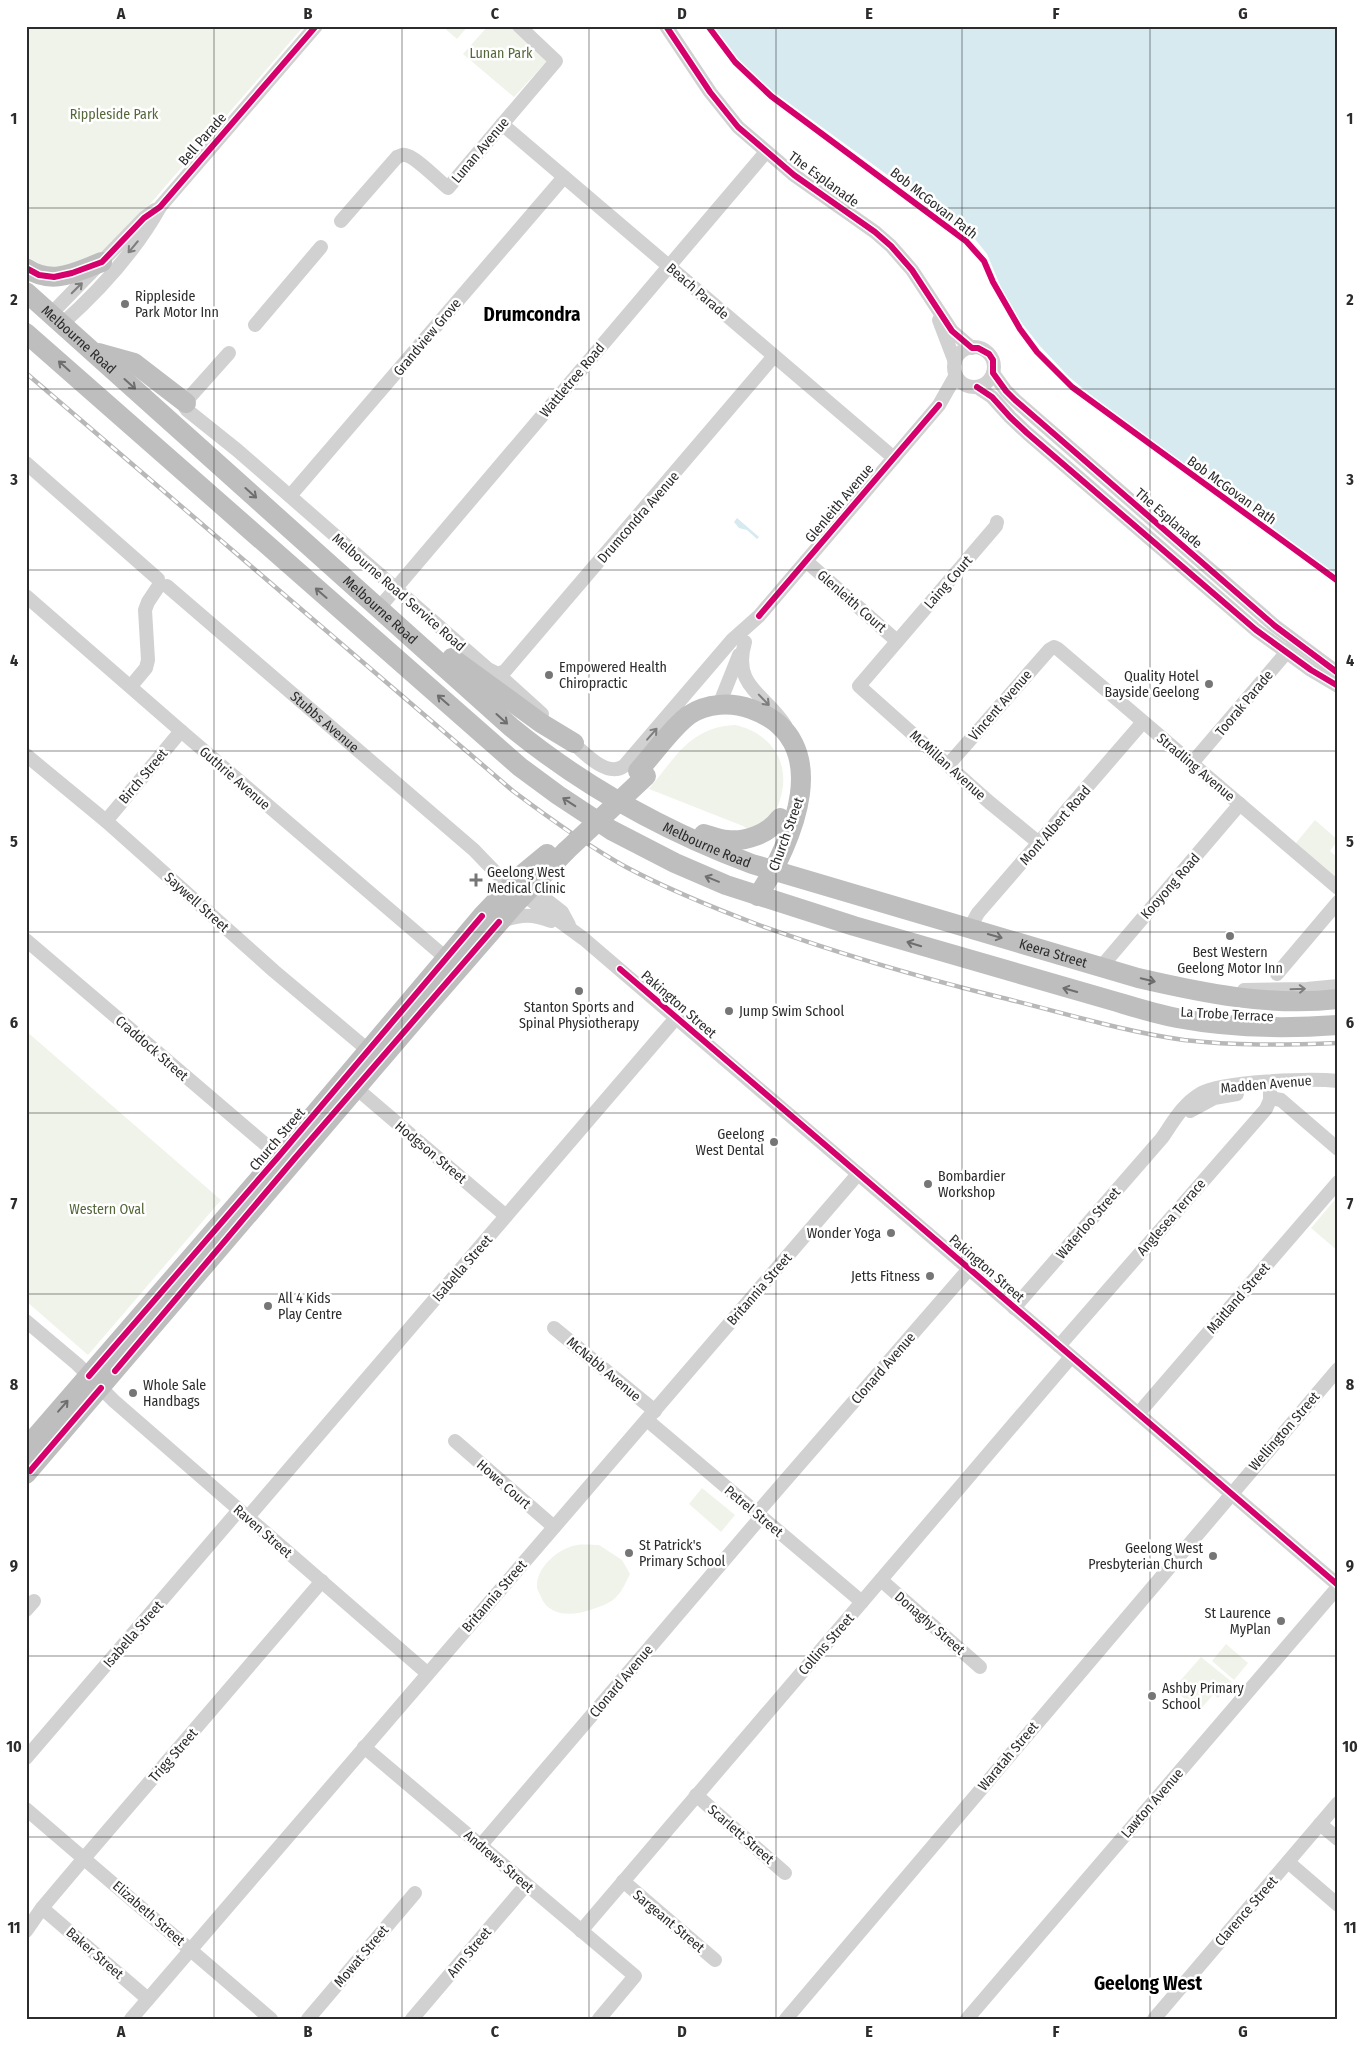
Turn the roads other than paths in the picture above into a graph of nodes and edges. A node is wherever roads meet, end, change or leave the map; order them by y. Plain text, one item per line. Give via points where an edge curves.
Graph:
1 (316, 26) edge
2 (519, 26) edge
3 (666, 26) edge
4 (502, 124) junction
5 (766, 152) junction
6 (564, 177) junction
7 (160, 207) junction
8 (341, 221) dead end
9 (320, 247) dead end
10 (102, 262) junction
11 (669, 266) junction
12 (26, 268) edge
13 (26, 292) edge
14 (937, 310) junction
15 (57, 319) junction
16 (255, 325) dead end
17 (31, 337) edge
18 (972, 348) junction
19 (94, 352) junction
20 (229, 353) dead end
21 (774, 356) junction
22 (956, 368) junction
23 (993, 372) junction
24 (975, 387) junction
25 (186, 403) junction
26 (939, 405) junction
27 (894, 458) junction
28 (26, 463) edge
29 (290, 496) junction
30 (997, 522) dead end
31 (806, 561) junction
32 (161, 584) junction
33 (394, 589) junction
34 (26, 596) edge
35 (379, 608) junction
36 (759, 616) junction
37 (897, 641) junction
38 (745, 642) junction
39 (1054, 647) joint
40 (1291, 647) junction
41 (712, 664) junction
42 (732, 670) junction
43 (1338, 673) edge
44 (498, 674) junction
45 (747, 682) junction
46 (131, 686) junction
47 (859, 686) joint
48 (1338, 686) edge
49 (719, 704) junction
50 (706, 722) junction
51 (1144, 722) junction
52 (181, 731) junction
53 (574, 743) junction
54 (661, 746) junction
55 (26, 755) edge
56 (800, 758) junction
57 (1192, 763) junction
58 (948, 765) junction
59 (634, 772) junction
60 (1240, 804) junction
61 (798, 808) junction
62 (638, 812) junction
63 (780, 818) junction
64 (106, 821) junction
65 (1039, 843) junction
66 (768, 868) junction
67 (521, 886) junction
68 (831, 888) junction
69 (1338, 888) edge
70 (758, 896) junction
71 (1338, 902) edge
72 (499, 922) junction
73 (571, 928) junction
74 (969, 929) junction
75 (26, 940) edge
76 (446, 958) junction
77 (1101, 967) junction
78 (1277, 974) dead end
79 (1338, 986) edge
80 (1214, 992) junction
81 (1338, 999) edge
82 (1117, 1002) junction
83 (1338, 1013) edge
84 (676, 1018) junction
85 (1338, 1026) edge
86 (368, 1050) junction
87 (1338, 1081) edge
88 (356, 1088) junction
89 (1270, 1090) junction
90 (1199, 1100) joint
91 (1338, 1149) edge
92 (279, 1156) junction
93 (858, 1174) junction
94 (1338, 1182) edge
95 (506, 1216) junction
96 (969, 1269) junction
97 (1014, 1308) junction
98 (26, 1321) edge
99 (554, 1328) dead end
100 (1059, 1346) junction
101 (1071, 1357) junction
102 (1338, 1369) edge
103 (95, 1382) junction
104 (1138, 1414) junction
105 (651, 1415) junction
106 (455, 1441) dead end
107 (26, 1448) edge
108 (26, 1474) edge
109 (1230, 1493) junction
110 (244, 1514) junction
111 (759, 1515) junction
112 (554, 1527) junction
113 (881, 1580) junction
114 (322, 1581) junction
115 (1338, 1586) edge
116 (862, 1602) junction
117 (980, 1667) dead end
118 (427, 1673) junction
119 (364, 1747) junction
120 (26, 1758) edge
121 (696, 1795) junction
122 (1338, 1804) edge
123 (26, 1808) edge
124 (1320, 1824) junction
125 (1338, 1839) edge
126 (481, 1845) junction
127 (85, 1858) junction
128 (1288, 1862) junction
129 (785, 1873) dead end
130 (623, 1882) junction
131 (526, 1885) junction
132 (415, 1893) dead end
133 (1338, 1905) edge
134 (42, 1908) junction
135 (26, 1931) edge
136 (581, 1931) junction
137 (190, 1949) junction
138 (715, 1960) dead end
139 (148, 1998) junction
140 (131, 2019) edge
141 (271, 2019) edge
142 (308, 2019) edge
143 (412, 2019) edge
144 (598, 2019) edge
145 (786, 2019) edge
146 (967, 2019) edge
147 (1154, 2019) edge

1 - 7 street, Bell Parade
2 - 4 street, Lunan Avenue via 556,61
3 - 5 street, The Esplanade via 723,110
4 - 6 street, Beach Parade
4 - 8 street, Lunan Avenue via 448,188 404,154
5 - 11 street, Wattletree Road
5 - 14 street, The Esplanade via 886,241 912,270
6 - 11 street, Beach Parade
6 - 29 street, Grandview Grove
7 - 10 street, Bell Parade via 144,218
7 -> 15 street, Bell Parade via 148,229 121,261
9 - 16 street
10 - 12 highway via 54,277 39,275
15 -> 10 street, Bell Parade
11 - 21 street, Beach Parade
11 - 33 street, Wattletree Road
13 - 15 highway, Melbourne Road
14 - 18 street, The Esplanade via 952,331
14 - 22 street, The Esplanade
15 - 17 highway, Bell Parade
15 - 19 highway, Melbourne Road
70 -> 17 highway, Melbourne Road via 693,871 636,843 538,781
18 - 22 street via 961,352
18 - 23 street via 989,354 993,360
19 - 25 highway via 134,363
19 -> 35 highway, Melbourne Road
20 - 25 street
21 - 27 street, Beach Parade
21 - 44 street, Drumcondra Avenue via 505,671
22 - 24 street via 963,383
22 - 26 street, Glenleith Avenue
23 - 24 street via 988,382
23 - 40 street, The Esplanade via 1015,400
24 - 26 street, Glenleith Avenue via 959,392
24 - 40 street, The Esplanade via 992,397 1027,433 1231,608
25 - 29 street, Melbourne Road Service Road via 189,412
26 - 27 street, Glenleith Avenue
27 - 31 street, Glenleith Avenue
28 - 32 street, Stubbs Avenue
29 - 33 street, Melbourne Road Service Road
30 - 37 street, Laing Court
31 - 36 street, Glenleith Avenue
31 - 37 street, Glenleith Court
32 - 46 street via 146,610 146,668
32 - 67 street, Stubbs Avenue via 212,623 498,875
33 - 35 street, Wattletree Road
33 - 44 street, Melbourne Road Service Road
34 - 46 street, Guthrie Avenue
35 - 53 highway
35 -> 62 highway, Melbourne Road via 540,750 570,772
36 - 38 street, Glenleith Avenue
36 - 41 street, Glenleith Avenue
37 - 47 street, Glenleith Court
38 - 42 street, Glenleith Avenue
38 - 45 street via 741,668
39 - 51 street, Stradling Avenue
39 - 58 street, Vincent Avenue
40 - 43 street, The Esplanade
40 - 48 street, The Esplanade via 1311,670
40 - 57 street, Toorak Parade
41 - 42 street
41 - 54 street, Glenleith Avenue
59 -> 41 street, Glenleith Avenue via 626,764
42 - 45 street
42 - 49 street, Glenleith Avenue
44 - 53 street, Melbourne Road Service Road
45 -> 56 street via 782,720
46 - 52 street, Guthrie Avenue
47 - 58 street, McMillan Avenue
49 - 50 highway, Glenleith Avenue
49 - 54 highway, Church Street via 690,715
49 - 56 highway, Church Street via 742,706 767,716 786,733
50 - 59 highway, Church Street
50 - 63 highway, Church Street via 724,718 748,721 766,731 780,746 790,781
51 - 57 street, Stradling Avenue
51 - 65 street, Mont Albert Road
52 - 64 street, Birch Street
52 - 76 street, Guthrie Avenue
53 - 59 street, Melbourne Road Service Road via 604,768
54 - 59 highway, Church Street
55 - 64 street, Saywell Street
56 - 61 highway, Church Street via 802,779
57 - 60 street, Stradling Avenue
58 - 65 street, McMillan Avenue
59 - 67 highway, Church Street
60 - 69 street, Stradling Avenue
60 - 77 street, Kooyong Road
61 - 66 highway, Church Street
61 - 68 highway via 791,846 793,856 805,872
62 - 63 highway via 719,839 731,840 766,832
62 - 66 highway, Melbourne Road via 713,849
63 - 66 highway, Church Street
64 - 86 street, Saywell Street
65 - 74 street, Mont Albert Road via 978,913
66 - 68 highway, Keera Street
66 - 70 highway, Church Street
67 - 72 highway, Church Street
67 - 73 street, Pakington Street via 562,912
67 - 76 highway, Church Street
68 - 74 highway, Keera Street
82 -> 70 highway
71 - 78 street
72 - 73 street via 529,914
72 - 88 highway, Church Street
73 - 84 street, Pakington Street
74 -> 77 highway, Keera Street
75 - 92 street, Craddock Street
76 - 86 highway, Church Street
77 -> 80 highway, Keera Street via 1171,986
80 -> 79 street, Keera Street
80 - 81 highway, La Trobe Terrace via 1258,1000
82 - 83 highway, La Trobe Terrace via 1237,1017
82 - 85 highway via 1175,1018 1227,1025
84 - 93 street, Pakington Street
84 - 95 street, Isabella Street
86 - 92 highway, Church Street
87 - 89 street, Madden Avenue
88 - 95 street, Hodgson Street
88 - 103 highway, Church Street
89 - 90 street, Madden Avenue
89 - 91 street
89 - 100 street, Anglesea Terrace via 1266,1109
90 - 97 street, Waterloo Street via 1179,1114 1162,1138
92 - 103 highway, Church Street
93 - 96 street, Pakington Street
93 - 105 street, Britannia Street
94 - 104 street, Maitland Street
95 - 110 street, Isabella Street
96 - 97 street, Pakington Street
96 - 111 street, Clonard Avenue
97 - 100 street, Pakington Street
98 - 103 street, Raven Street
99 - 105 street, McNabb Avenue
100 - 101 street, Pakington Street
101 - 104 street, Pakington Street
101 - 113 street, Collins Street
102 - 109 street, Wellington Street
107 -> 103 highway, Church Street
103 - 108 highway, Church Street
103 - 110 street, Raven Street
104 - 109 street, Pakington Street
105 - 111 street, Petrel Street
105 - 112 street, Britannia Street
106 - 112 street, Howe Court
109 - 115 street, Pakington Street
109 - 145 street, Waratah Street
110 - 114 street, Raven Street
110 - 120 street, Isabella Street
111 - 116 street, Petrel Street
111 - 126 street, Clonard Avenue
112 - 118 street, Britannia Street
113 - 116 street, Collins Street
113 - 117 street, Donaghy Street
114 - 118 street, Raven Street
114 - 127 street, Trigg Street
115 - 146 street, Lawton Avenue
116 - 121 street, Collins Street
118 - 119 street, Britannia Street
119 - 126 street, Andrews Street
119 - 137 street, Britannia Street
121 - 129 street, Scarlett Street
121 - 130 street, Collins Street
122 - 124 street, Clarence Street
123 - 127 street, Elizabeth Street
124 - 125 street
124 - 128 street, Clarence Street
126 - 131 street, Andrews Street
127 - 134 street, Trigg Street
127 - 137 street, Elizabeth Street
128 - 133 street
128 - 147 street, Clarence Street
130 - 136 street, Collins Street
130 - 138 street, Sargeant Street
131 - 136 street, Andrews Street
131 - 143 street, Ann Street
132 - 142 street, Mowat Street
134 - 135 street, Trigg Street
134 - 139 street, Baker Street
136 - 144 street, Andrews Street via 635,1976
137 - 139 street, Britannia Street
137 - 141 street, Elizabeth Street
139 - 140 street, Britannia Street

